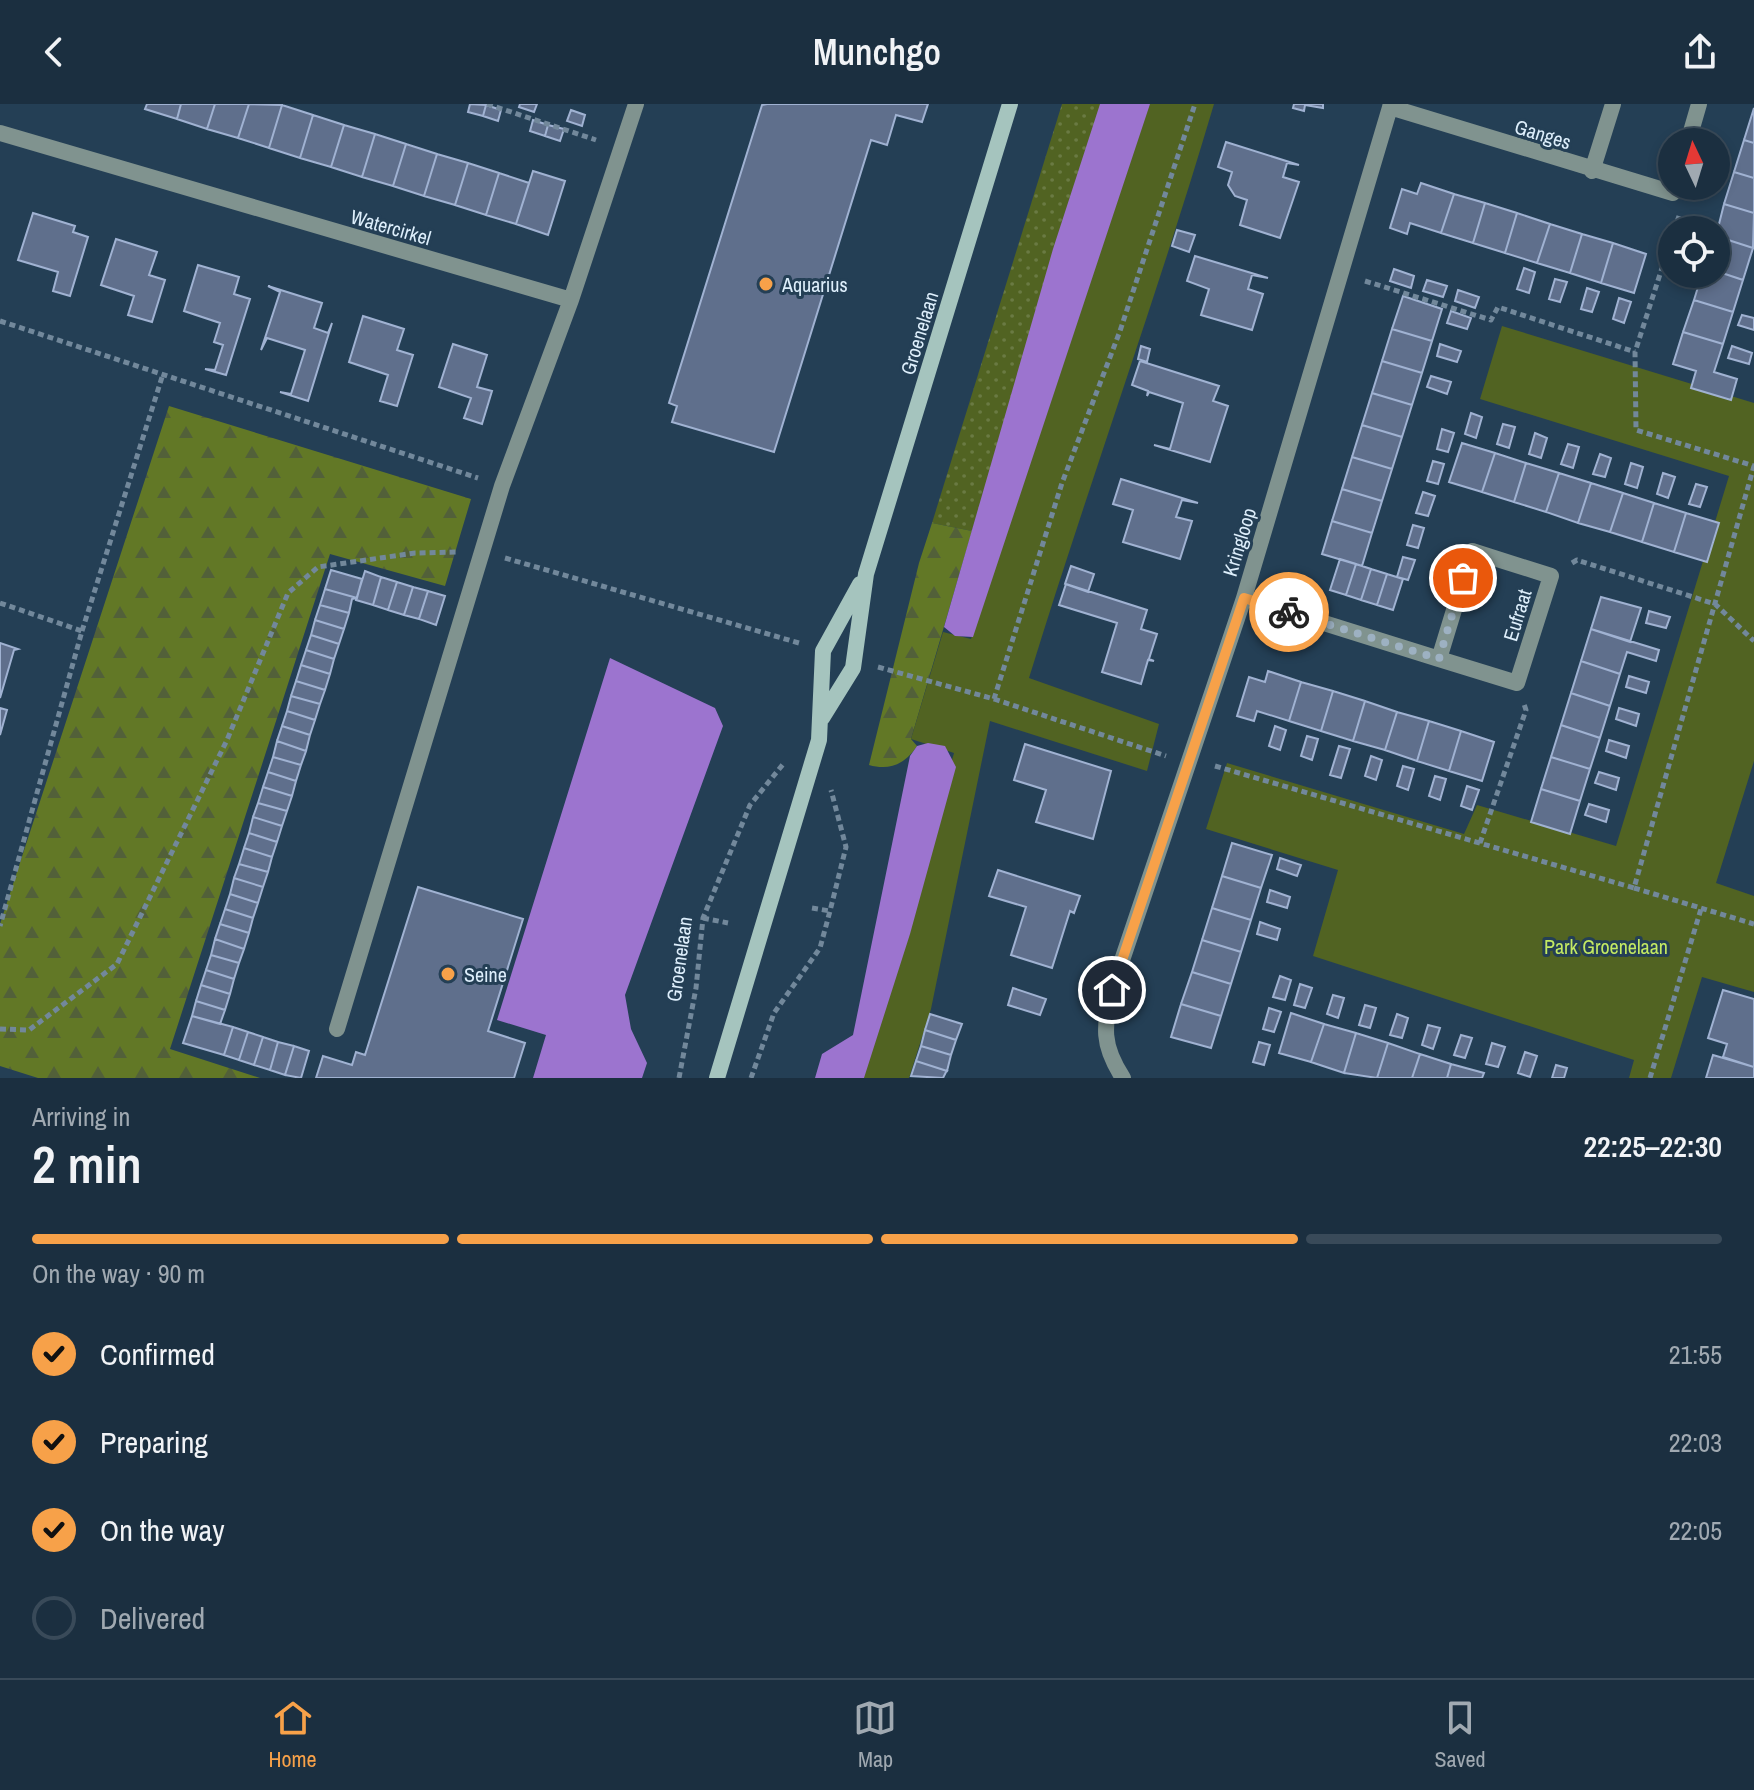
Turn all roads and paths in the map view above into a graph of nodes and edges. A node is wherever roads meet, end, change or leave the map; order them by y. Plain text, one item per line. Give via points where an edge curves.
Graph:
1 (487, 104) edge
2 (636, 104) edge
3 (1010, 104) edge
4 (1195, 104) edge
5 (1613, 104) edge
6 (1699, 104) edge
7 (1390, 106) edge
8 (1692, 128) edge
9 (0, 133) edge
10 (623, 149) junction
11 (1592, 171) junction
12 (1658, 189) edge
13 (1340, 273) junction
14 (1658, 281) edge
15 (571, 300) junction
16 (0, 321) edge
17 (1635, 352) junction
18 (163, 374) junction
19 (1754, 466) edge
20 (502, 486) junction
21 (483, 552) junction
22 (866, 574) junction
23 (1551, 576) junction
24 (1244, 598) junction
25 (0, 603) edge
26 (1715, 604) junction
27 (82, 631) junction
28 (1754, 641) edge
29 (823, 651) junction
30 (1439, 659) junction
31 (854, 660) junction
32 (1517, 683) junction
33 (994, 699) junction
34 (822, 718) junction
35 (819, 740) junction
36 (1189, 764) junction
37 (830, 786) dead end
38 (1480, 843) junction
39 (1634, 888) junction
40 (812, 908) dead end
41 (1701, 909) junction
42 (830, 911) junction
43 (703, 918) junction
44 (728, 923) dead end
45 (1754, 924) edge
46 (0, 926) edge
47 (0, 1029) edge
48 (337, 1029) dead end
49 (679, 1078) edge
50 (717, 1078) edge
51 (751, 1078) edge
52 (1123, 1078) edge
53 (1650, 1078) edge

1 - 10 path
2 - 10 street
3 - 22 street, Groenelaan
4 - 33 path via 1141,273 1062,483
5 - 11 street, Ganges
6 - 8 street
7 - 11 street, Ganges
7 - 13 street, Kringloop
9 - 15 street, Watercirkel
10 - 15 street
11 - 12 street, Ganges
13 - 17 path via 1491,320 1498,307
13 - 24 street, Kringloop
14 - 17 path
15 - 20 street
16 - 18 path
17 - 19 path via 1636,430
18 - 20 path
18 - 27 path
19 - 26 path
20 - 21 street
21 - 29 path
21 - 47 path via 415,553 318,567 288,593 227,740 117,964 29,1030
21 - 48 street
22 - 29 street, Groenelaan
22 - 31 street, Groenelaan
23 - 26 path via 1577,560
23 - 30 street, Eufraat via 1472,551
23 - 32 street, Eufraat
24 - 30 street
24 - 36 street, Kringloop
25 - 27 path
26 - 28 path
26 - 39 path
27 - 46 path
29 - 34 street, Groenelaan
30 - 32 street
31 - 33 path
31 - 34 street, Groenelaan
32 - 38 path via 1526,710
33 - 36 path
34 - 35 street, Groenelaan
35 - 43 path, Groenelaan via 784,763 750,805
35 - 50 street, Groenelaan
36 - 38 path via 1225,767
36 - 52 street, Kringloop via 1104,1026 1108,1055
37 - 42 path via 846,847
38 - 39 path
39 - 41 path
40 - 42 path
41 - 45 path
41 - 53 path
42 - 51 path via 820,948 774,1013
43 - 44 path
43 - 49 path, Groenelaan

